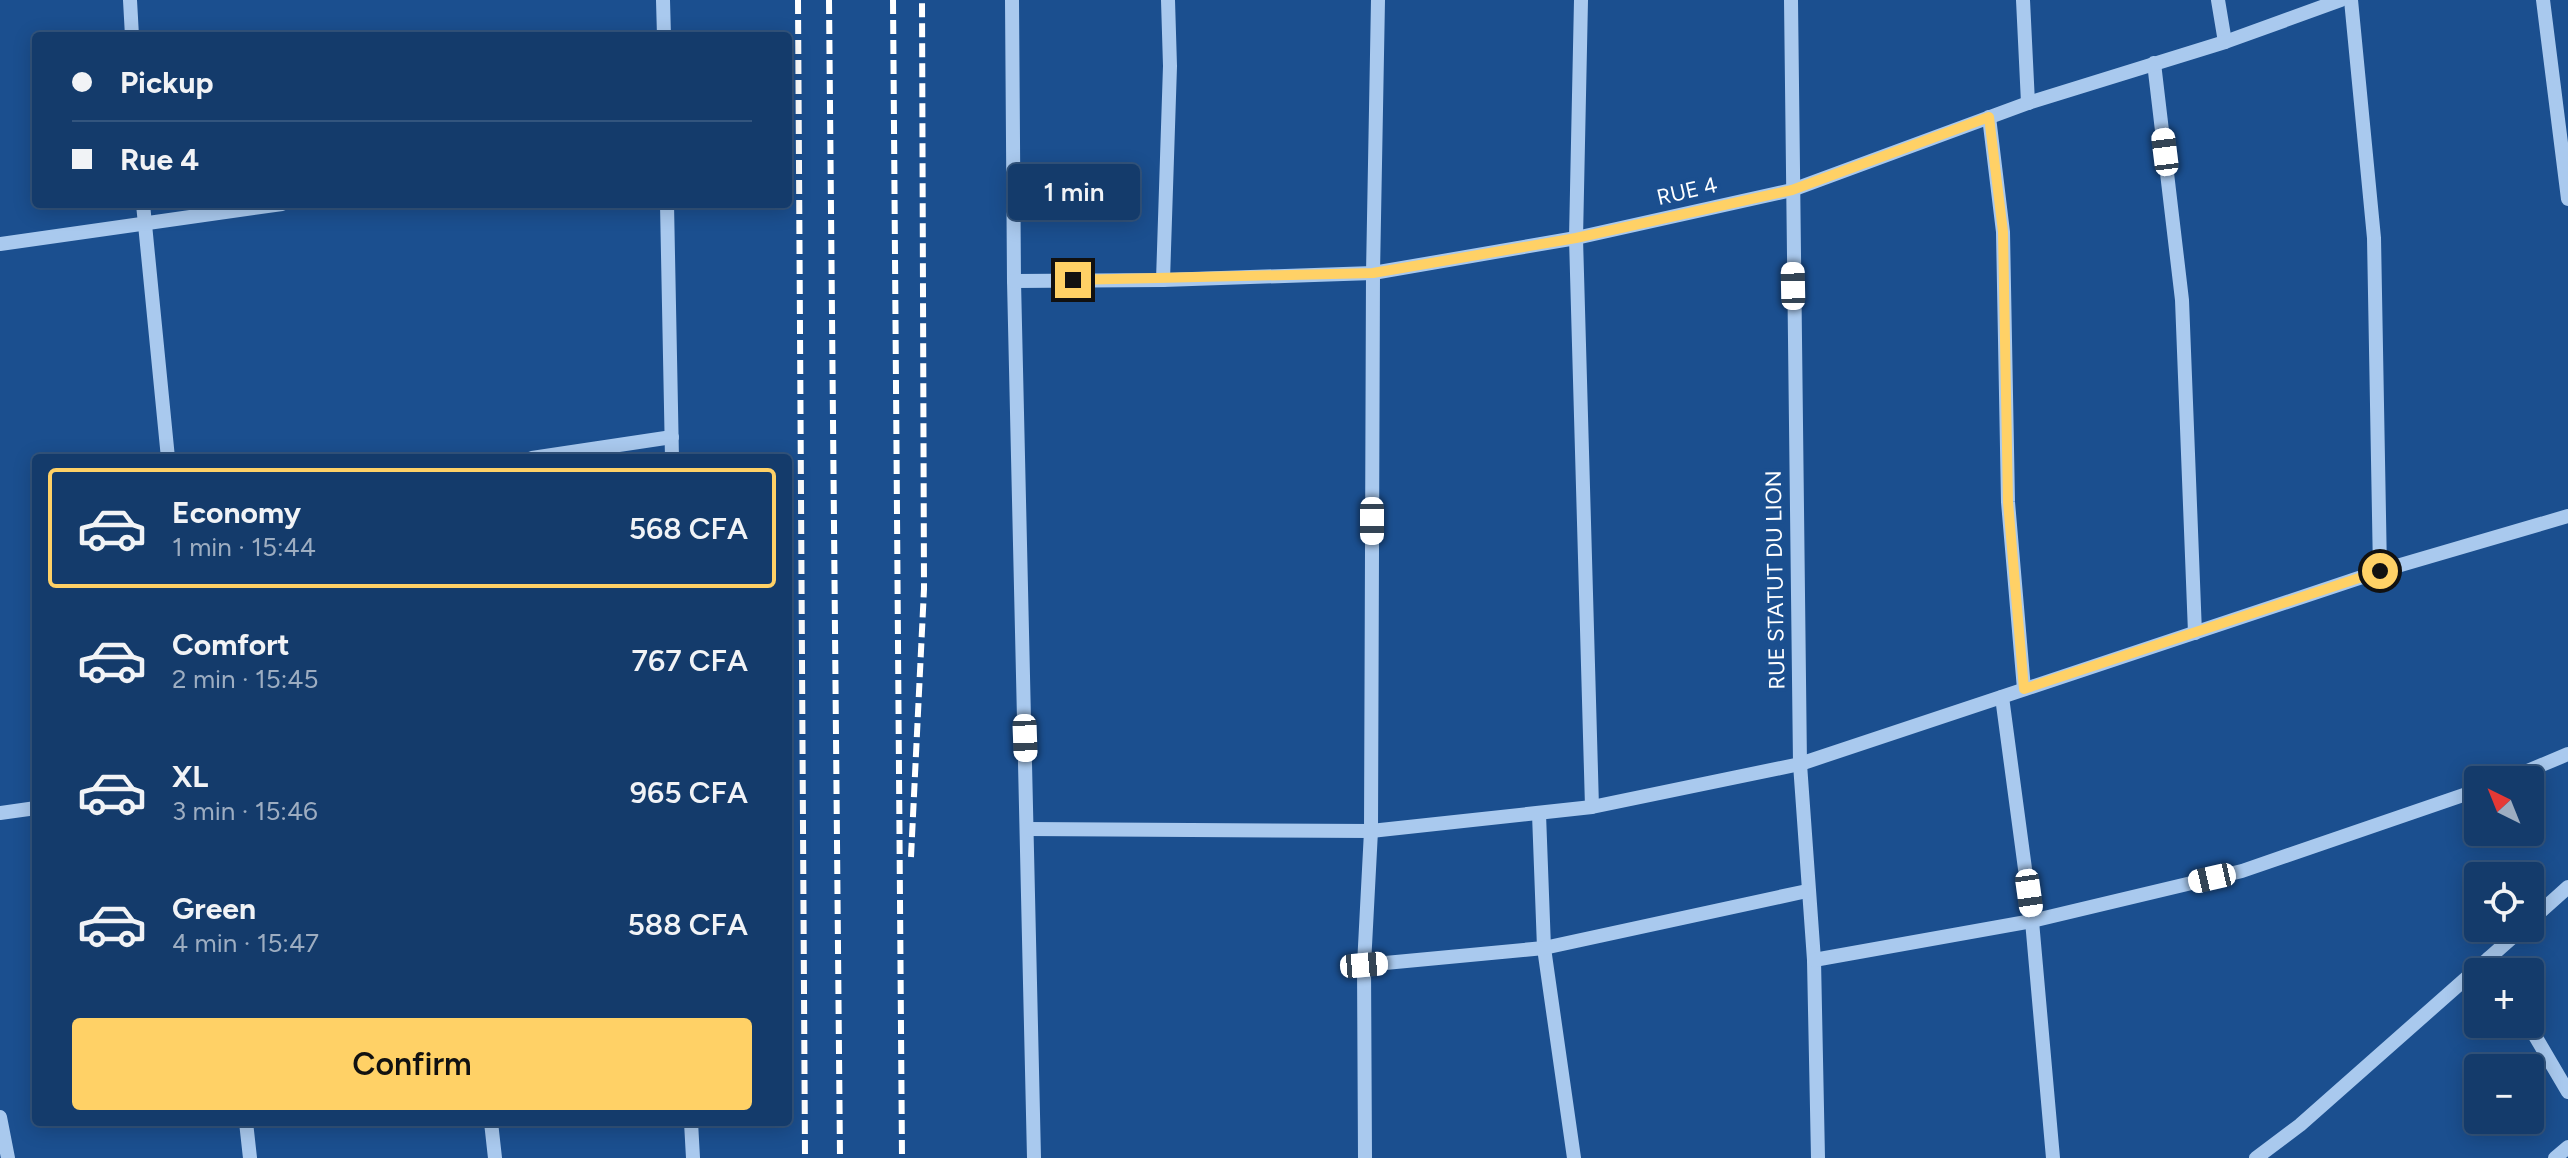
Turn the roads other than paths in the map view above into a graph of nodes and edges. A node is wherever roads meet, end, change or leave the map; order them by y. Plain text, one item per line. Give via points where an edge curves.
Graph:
1 (130, 0) edge
2 (663, 0) edge
3 (1012, 0) edge
4 (1168, 0) edge
5 (1378, 0) edge
6 (1581, 0) edge
7 (1791, 0) edge
8 (2023, 0) edge
9 (2218, 0) edge
10 (2341, 0) edge
11 (2351, 0) edge
12 (2543, 0) edge
13 (132, 32) edge
14 (664, 32) edge
15 (2225, 42) junction
16 (2154, 63) junction
17 (2028, 103) junction
18 (1989, 117) junction
19 (1792, 190) junction
20 (2568, 199) edge
21 (143, 208) edge
22 (251, 208) edge
23 (667, 208) edge
24 (144, 222) junction
25 (1576, 238) junction
26 (0, 244) edge
27 (1373, 273) junction
28 (1163, 280) junction
29 (1014, 281) junction
30 (672, 437) junction
31 (168, 454) edge
32 (559, 454) edge
33 (672, 454) edge
34 (2568, 516) edge
35 (2380, 571) junction
36 (2195, 633) junction
37 (2024, 689) junction
38 (2002, 697) junction
39 (2568, 754) edge
40 (1800, 764) junction
41 (2539, 766) edge
42 (2464, 795) edge
43 (1592, 807) junction
44 (32, 809) edge
45 (0, 813) edge
46 (1539, 814) junction
47 (1027, 829) junction
48 (1371, 831) junction
49 (2568, 887) edge
50 (1807, 891) junction
51 (2544, 908) edge
52 (2032, 921) junction
53 (2507, 942) edge
54 (1544, 948) junction
55 (2489, 958) edge
56 (1814, 960) junction
57 (1364, 965) junction
58 (2464, 980) edge
59 (2536, 1038) edge
60 (2568, 1092) edge
61 (0, 1117) edge
62 (246, 1126) edge
63 (491, 1126) edge
64 (691, 1126) edge
65 (2568, 1147) edge
66 (8, 1158) edge
67 (250, 1158) edge
68 (495, 1158) edge
69 (693, 1158) edge
70 (1034, 1158) edge
71 (1365, 1158) edge
72 (1574, 1158) edge
73 (1818, 1158) edge
74 (2053, 1158) edge
75 (2256, 1158) edge
76 (2555, 1158) edge

1 - 13 street
2 - 14 street
3 - 29 street
4 - 28 street
5 - 27 street
6 - 25 street
7 - 19 street, RUE STATUT DU LION
8 - 17 street
9 - 15 street
10 - 15 street, RUE 4
11 - 35 street via 2374,238
12 - 20 street
15 - 16 street, RUE 4
16 - 17 street, RUE 4
16 - 36 street via 2182,300
17 - 18 street, RUE 4
18 - 19 street, RUE 4
18 - 37 street via 2003,232 2008,502
19 - 25 street, RUE 4
19 - 40 street, RUE STATUT DU LION
21 - 24 street
22 - 24 street
23 - 30 street
24 - 26 street
24 - 31 street
25 - 27 street, RUE 4
25 - 43 street
27 - 28 street, RUE 4
27 - 48 street
28 - 29 street, RUE 4
29 - 47 street
30 - 32 street
30 - 33 street
34 - 35 street
35 - 36 street
36 - 37 street
37 - 38 street
38 - 40 street
38 - 52 street
39 - 41 street
40 - 43 street
40 - 50 street, RUE STATUT DU LION
42 - 52 street via 2242,871
43 - 46 street
44 - 45 street
46 - 48 street
46 - 54 street
47 - 48 street
47 - 70 street
48 - 57 street
49 - 51 street
50 - 54 street
50 - 56 street, RUE STATUT DU LION
52 - 56 street
52 - 74 street
53 - 55 street
54 - 57 street
54 - 72 street
56 - 73 street, RUE STATUT DU LION
57 - 71 street
58 - 75 street
59 - 60 street
61 - 66 street
62 - 67 street
63 - 68 street
64 - 69 street
65 - 76 street

